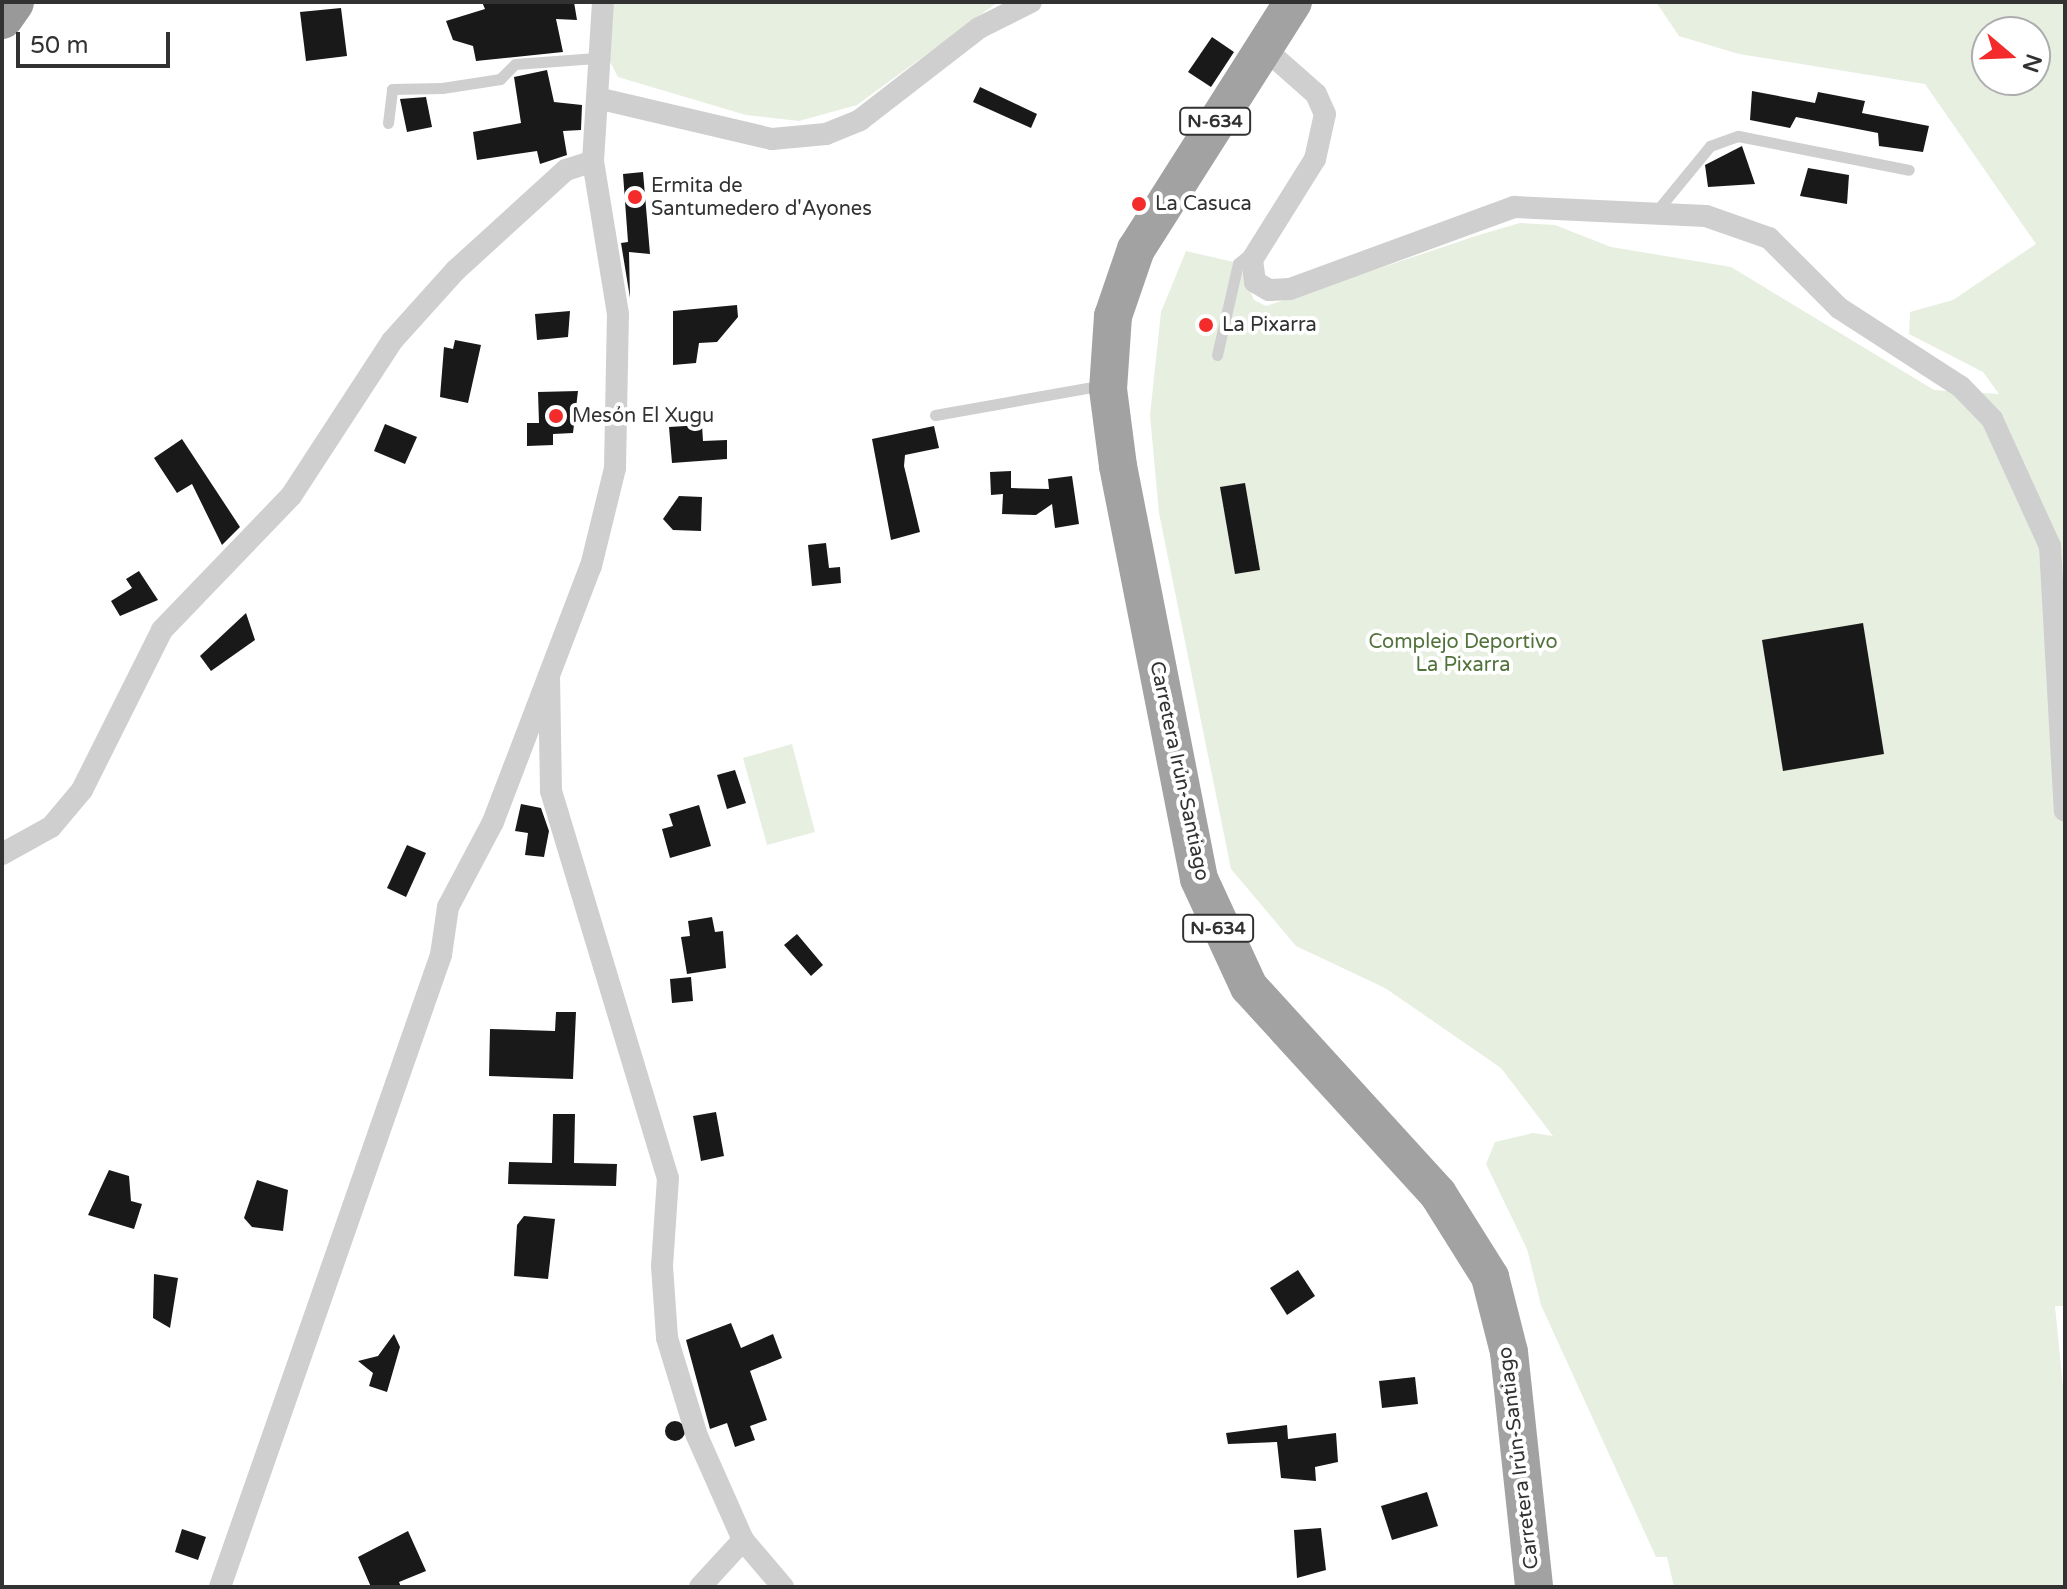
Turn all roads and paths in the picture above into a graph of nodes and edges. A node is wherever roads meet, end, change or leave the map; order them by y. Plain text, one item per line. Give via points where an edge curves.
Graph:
1 (13, 2) edge
2 (603, 2) edge
3 (1031, 2) edge
4 (1293, 2) edge
5 (2, 18) edge
6 (1265, 49) junction
7 (596, 58) junction
8 (597, 98) junction
9 (388, 123) dead end
10 (593, 161) junction
11 (1909, 170) dead end
12 (1654, 214) junction
13 (1258, 246) junction
14 (1217, 355) dead end
15 (1108, 384) junction
16 (935, 415) dead end
17 (549, 667) junction
18 (2065, 811) edge
19 (2, 854) edge
20 (743, 1540) junction
21 (220, 1587) edge
22 (700, 1587) edge
23 (783, 1587) edge
24 (1534, 1587) edge

1 - 5 highway
2 - 7 street
3 - 8 street via 979,28 860,120 826,134 772,139
4 - 6 highway, Carretera Irún-Santiago / N-634
6 - 13 street via 1316,94 1325,114 1315,159
6 - 15 highway, Carretera Irún-Santiago / N-634 via 1136,249 1113,316
7 - 8 street
7 - 9 lane via 515,64 500,79 442,88 392,89
8 - 10 street
10 - 17 street via 618,314 615,468 591,566
10 - 19 street via 566,170 456,270 392,341 291,496 162,630 82,790 51,827
11 - 12 lane via 1738,136 1710,146
12 - 13 street via 1514,207 1290,289 1255,282
12 - 18 street via 1706,216 1769,238 1839,308 1930,363 1992,419 2050,546 2059,601
13 - 14 lane via 1238,263
15 - 16 lane
15 - 24 highway, Carretera Irún-Santiago / N-634 via 1199,879 1249,987 1438,1194 1490,1277 1509,1352
17 - 20 street via 551,791 668,1178 662,1266 667,1338 697,1436
17 - 21 street via 493,822 448,907 441,955
20 - 22 street
20 - 23 street

